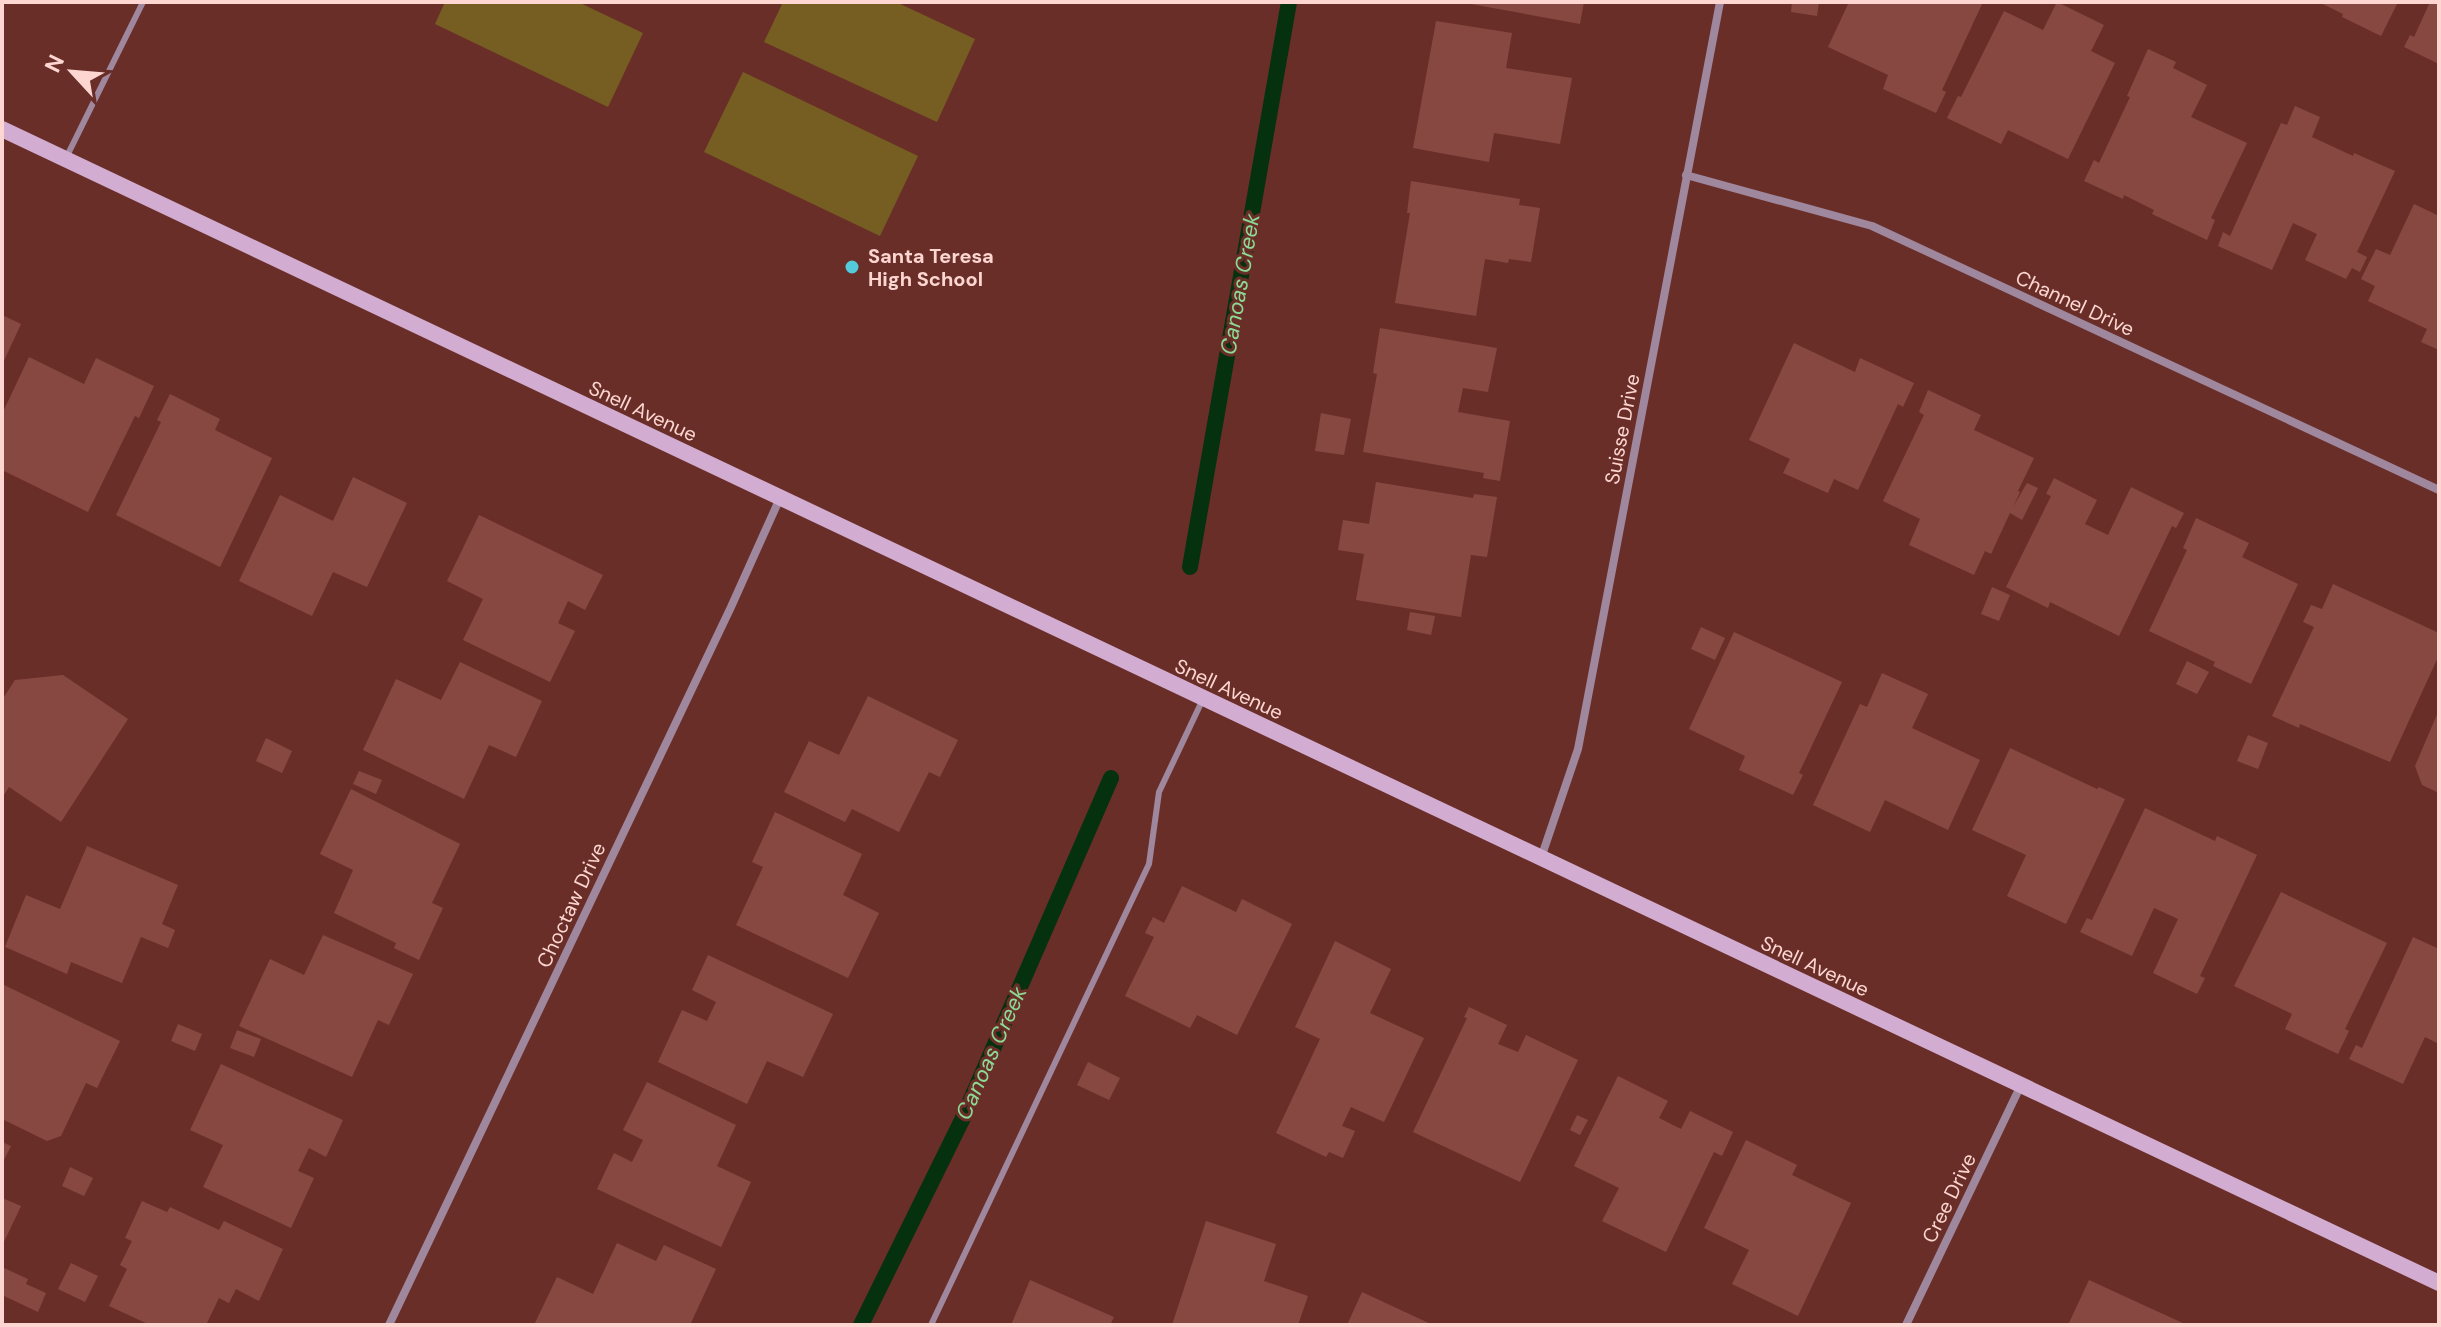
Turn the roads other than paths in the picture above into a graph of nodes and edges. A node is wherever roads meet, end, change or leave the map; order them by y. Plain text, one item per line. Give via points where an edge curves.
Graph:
1 (143, 2) edge
2 (1720, 2) edge
3 (2, 129) edge
4 (65, 159) junction
5 (1686, 175) junction
6 (2439, 490) edge
7 (780, 498) junction
8 (1203, 699) junction
9 (1541, 858) junction
10 (2021, 1085) junction
11 (2439, 1283) edge
12 (389, 1325) edge
13 (931, 1325) edge
14 (1906, 1325) edge

1 - 4 lane
2 - 5 street, Suisse Drive
3 - 4 street, Snell Avenue
4 - 7 street, Snell Avenue
5 - 6 street, Channel Drive via 1872,226
5 - 9 street, Suisse Drive via 1578,749
7 - 8 street, Snell Avenue
7 - 12 street, Choctaw Drive
8 - 9 street, Snell Avenue
8 - 13 lane via 1159,792 1149,864
9 - 10 street, Snell Avenue
10 - 11 street, Snell Avenue
10 - 14 street, Cree Drive

